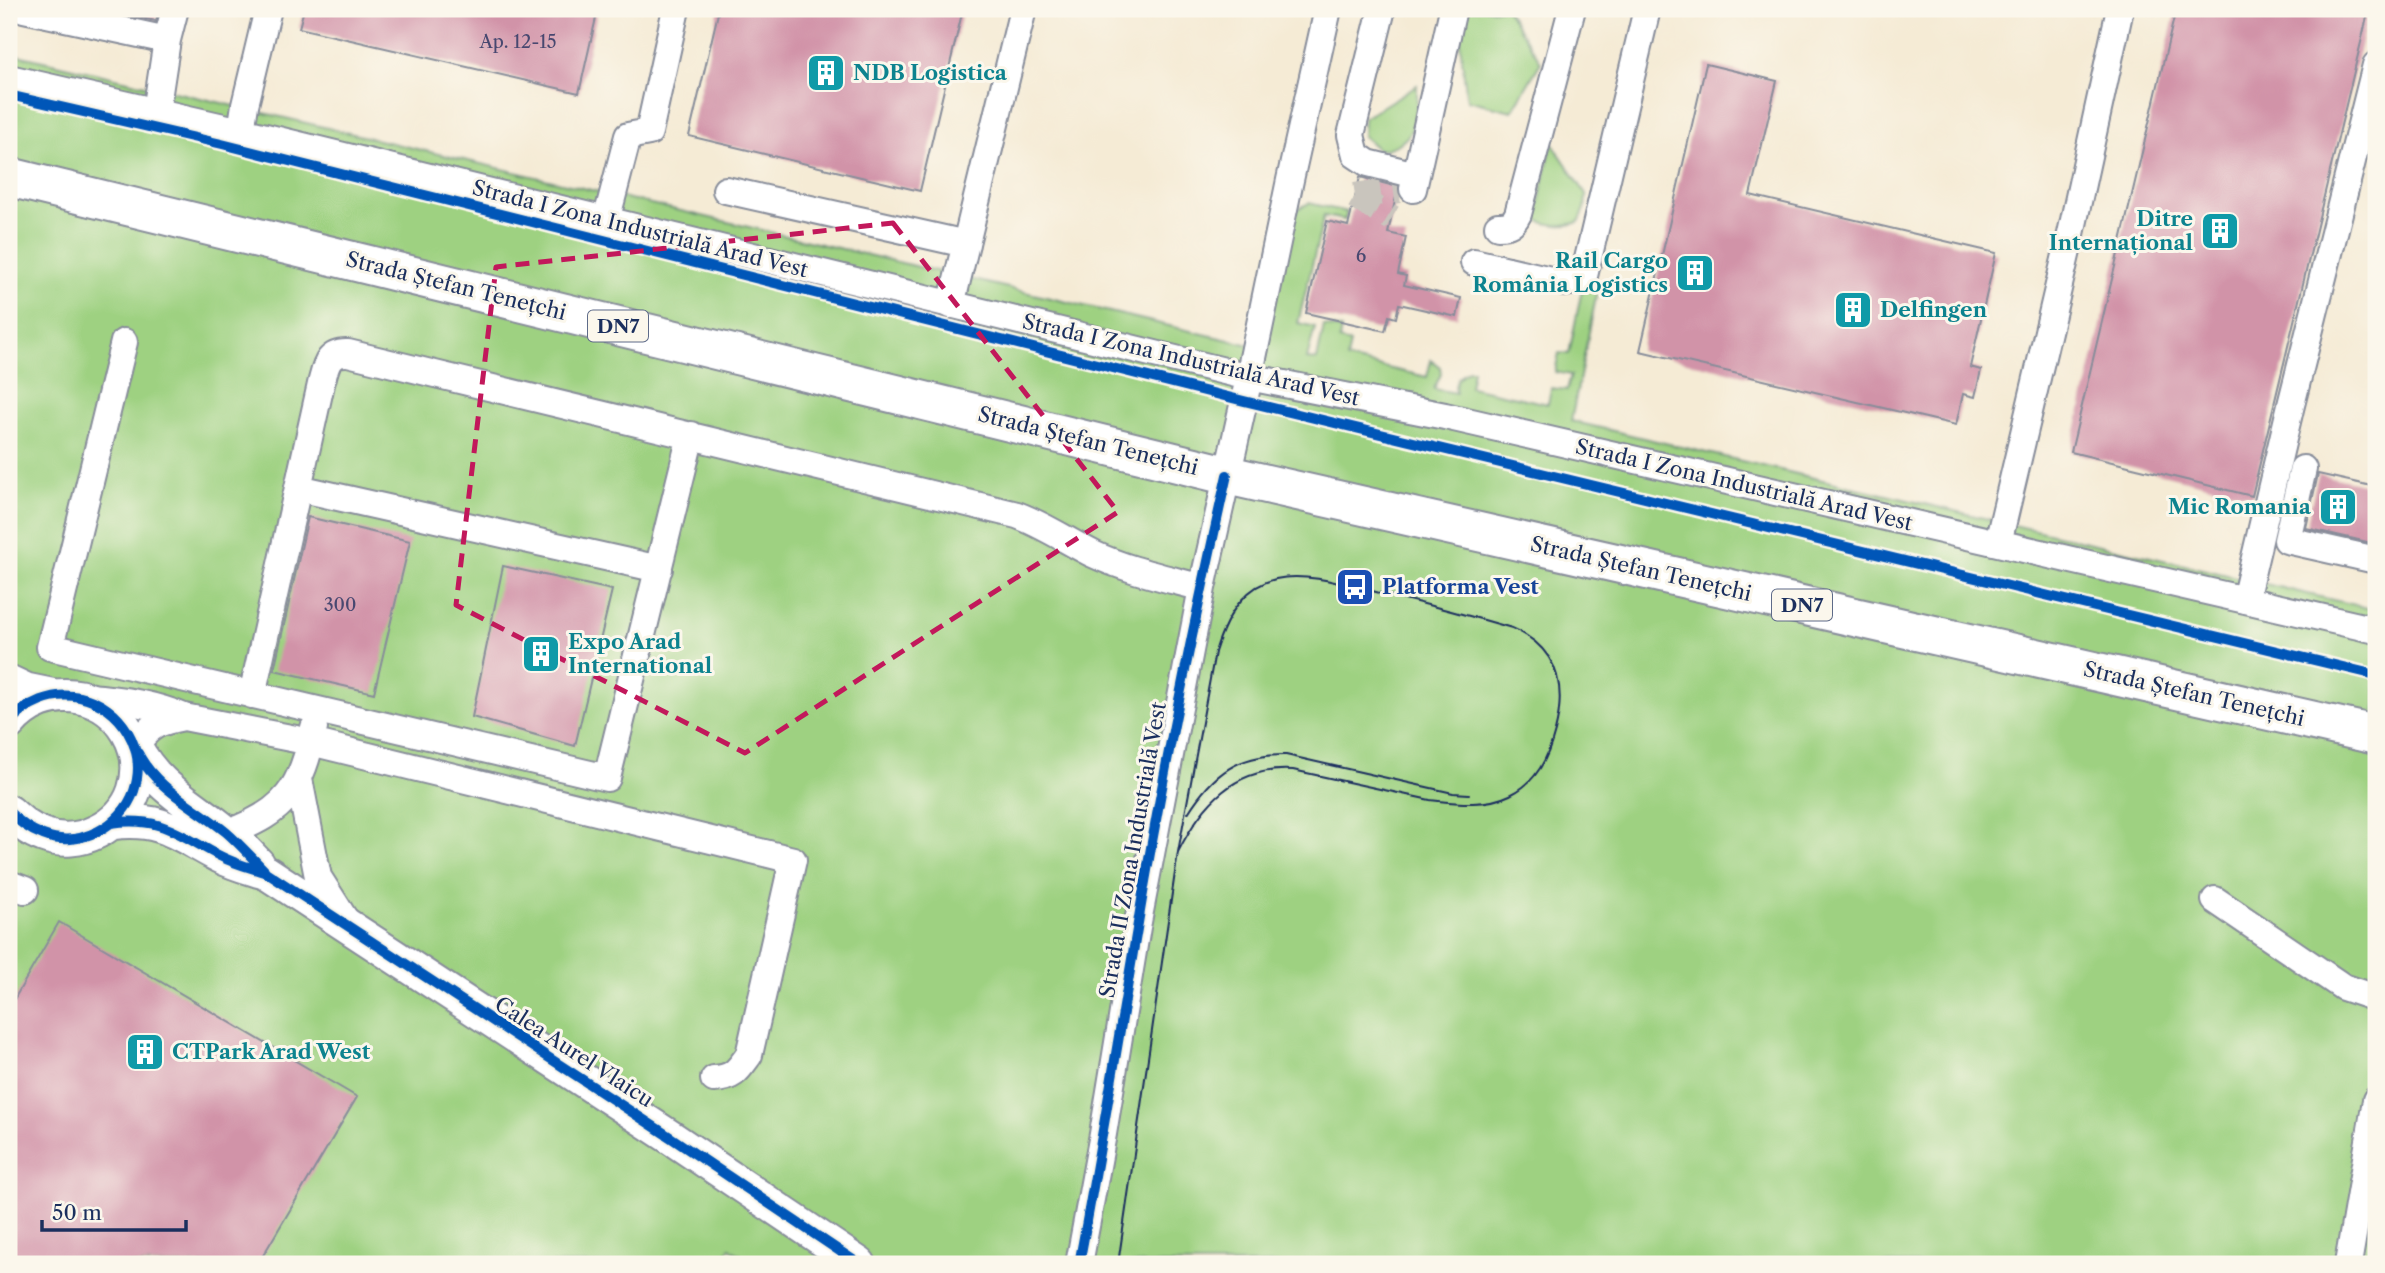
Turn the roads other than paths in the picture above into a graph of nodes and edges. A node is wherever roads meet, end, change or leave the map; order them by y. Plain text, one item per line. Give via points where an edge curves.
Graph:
1 (24, 9) edge
2 (175, 9) edge
3 (268, 9) edge
4 (677, 9) edge
5 (1023, 9) edge
6 (1328, 9) edge
7 (1382, 9) edge
8 (1453, 9) edge
9 (1572, 9) edge
10 (1647, 9) edge
11 (2120, 9) edge
12 (167, 40) junction
13 (2376, 65) edge
14 (9, 78) edge
15 (156, 112) junction
16 (241, 131) junction
17 (9, 177) edge
18 (726, 190) dead end
19 (606, 221) junction
20 (1498, 226) dead end
21 (967, 244) junction
22 (1474, 262) dead end
23 (951, 304) junction
24 (124, 342) dead end
25 (1250, 377) junction
26 (691, 435) junction
27 (2303, 469) dead end
28 (1227, 475) junction
29 (298, 488) junction
30 (1998, 543) junction
31 (2376, 561) edge
32 (659, 569) junction
33 (1202, 588) junction
34 (2245, 600) junction
35 (2376, 630) edge
36 (9, 682) edge
37 (252, 695) junction
38 (66, 696) junction
39 (319, 709) junction
40 (184, 717) junction
41 (9, 723) edge
42 (2376, 735) edge
43 (311, 742) junction
44 (135, 746) junction
45 (299, 779) junction
46 (9, 811) edge
47 (111, 823) junction
48 (227, 833) junction
49 (267, 873) junction
50 (2215, 900) dead end
51 (349, 926) junction
52 (2376, 998) edge
53 (714, 1079) dead end
54 (2376, 1100) edge
55 (1085, 1233) junction
56 (859, 1264) edge
57 (1072, 1264) edge
58 (1079, 1264) edge
59 (2348, 1264) edge

1 - 12 street
2 - 12 street
3 - 16 street
4 - 19 street via 649,132 628,136
5 - 21 street
6 - 25 street, Strada II Zona Industrială Vest
7 - 8 street via 1352,135 1356,155 1415,183
9 - 20 street via 1518,214 1508,226
10 - 22 street via 1584,276 1564,282
11 - 30 street
12 - 15 street
13 - 34 street
14 - 15 street, Strada I Zona Industrială Arad Vest
15 - 16 street, Strada I Zona Industrială Arad Vest
16 - 19 street, Strada I Zona Industrială Arad Vest
17 - 28 highway, Strada Ștefan Tenețchi / DN7
18 - 21 street
19 - 23 street, Strada I Zona Industrială Arad Vest
21 - 23 street
23 - 25 street, Strada I Zona Industrială Arad Vest
24 - 37 street via 50,647
25 - 28 street, Strada II Zona Industrială Vest
25 - 30 street, Strada I Zona Industrială Arad Vest via 1457,419
26 - 29 street via 338,352 328,360
26 - 32 street
26 - 33 street via 1017,515 1094,554
27 - 31 street via 2287,540
28 - 33 street, Strada II Zona Industrială Vest
28 - 42 highway, Strada Ștefan Tenețchi / DN7
29 - 32 street
29 - 37 street
30 - 34 street, Strada I Zona Industrială Arad Vest
32 - 39 street via 607,778
33 - 55 street, Strada II Zona Industrială Vest via 1137,926
34 - 35 street, Strada I Zona Industrială Arad Vest
36 - 38 main road via 26,690
37 - 39 street
38 - 40 street via 125,699
38 - 41 main road via 35,702
38 - 44 main road via 96,702 113,713
39 - 43 street
40 - 43 street
40 - 44 street via 158,722
43 - 45 street
43 - 53 street via 793,860 749,1055 727,1079
44 - 47 main road via 138,771 134,791
44 - 48 main road via 150,773
45 - 48 street via 277,809
45 - 51 street via 318,877
46 - 47 main road via 25,827 46,837 91,835
47 - 49 main road via 155,823 221,857
48 - 49 main road
49 - 51 main road, Calea Aurel Vlaicu
50 - 52 street via 2343,987
51 - 56 main road, Calea Aurel Vlaicu
54 - 59 street
55 - 57 street, Strada II Zona Industrială Vest
55 - 58 street, Strada II Zona Industrială Vest

